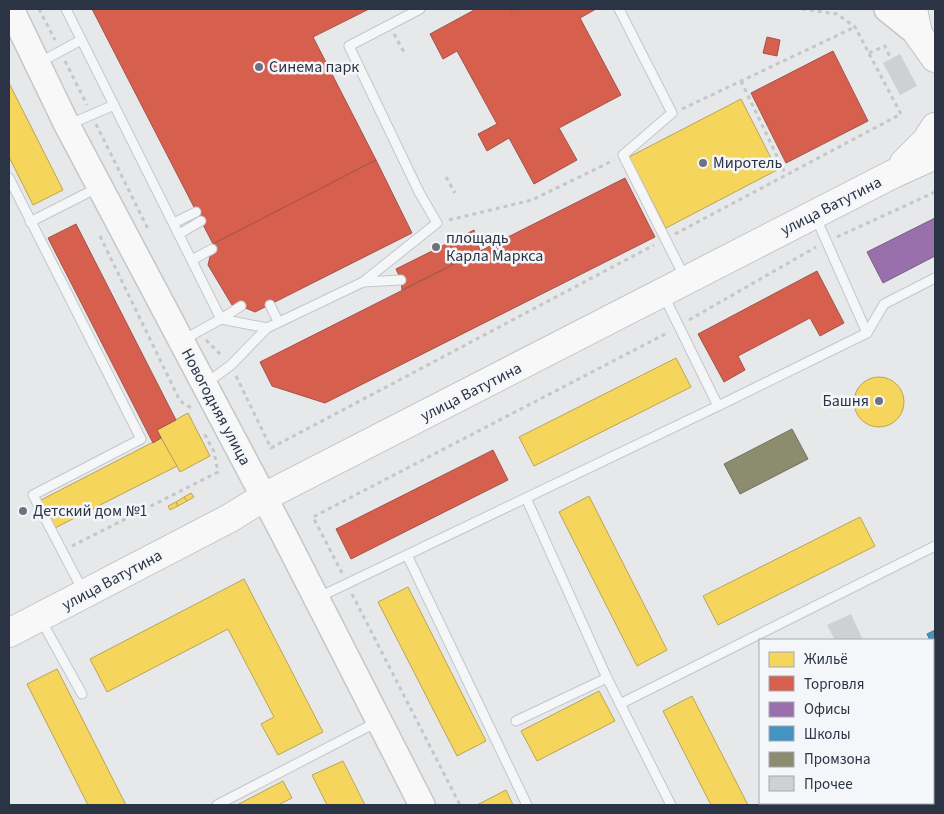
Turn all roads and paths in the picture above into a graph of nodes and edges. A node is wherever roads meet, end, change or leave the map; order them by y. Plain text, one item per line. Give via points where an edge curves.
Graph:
1 (11, 9) edge
2 (39, 9) edge
3 (66, 9) edge
4 (420, 9) edge
5 (619, 9) edge
6 (802, 9) edge
7 (887, 9) edge
8 (916, 22) edge
9 (390, 25) junction
10 (855, 27) junction
11 (81, 40) junction
12 (60, 51) junction
13 (869, 53) junction
14 (405, 54) dead end
15 (935, 58) edge
16 (891, 59) dead end
17 (37, 64) junction
18 (741, 81) junction
19 (114, 105) junction
20 (672, 113) junction
21 (91, 115) junction
22 (67, 125) junction
23 (935, 127) edge
24 (623, 155) junction
25 (935, 155) edge
26 (893, 174) junction
27 (786, 175) junction
28 (446, 177) dead end
29 (9, 178) edge
30 (99, 187) junction
31 (935, 192) edge
32 (455, 193) dead end
33 (196, 212) dead end
34 (814, 214) junction
35 (201, 221) dead end
36 (30, 222) junction
37 (437, 223) junction
38 (174, 224) junction
39 (98, 232) dead end
40 (179, 234) junction
41 (151, 236) dead end
42 (666, 239) junction
43 (826, 242) junction
44 (212, 249) dead end
45 (192, 260) junction
46 (935, 278) edge
47 (402, 280) dead end
48 (686, 280) junction
49 (363, 282) junction
50 (662, 292) junction
51 (270, 304) dead end
52 (241, 306) dead end
53 (221, 320) junction
54 (278, 321) junction
55 (679, 326) junction
56 (267, 328) junction
57 (867, 333) junction
58 (190, 336) junction
59 (231, 365) junction
60 (205, 384) junction
61 (718, 406) junction
62 (196, 417) dead end
63 (201, 426) dead end
64 (264, 496) junction
65 (526, 498) junction
66 (935, 546) edge
67 (62, 551) junction
68 (407, 555) junction
69 (347, 584) junction
70 (85, 594) junction
71 (317, 598) junction
72 (40, 617) junction
73 (9, 633) edge
74 (607, 678) junction
75 (82, 694) dead end
76 (620, 704) junction
77 (379, 721) junction
78 (516, 722) dead end
79 (217, 805) edge
80 (422, 805) edge
81 (460, 805) edge
82 (527, 805) edge
83 (672, 805) edge

1 - 17 street, Новогодняя улица
2 - 12 path
3 - 11 lane
4 - 9 lane
5 - 20 lane
6 - 10 path via 837,14
7 - 8 street
8 - 15 main road
9 - 14 path
9 - 37 lane via 350,46
10 - 13 path
10 - 18 path
11 - 12 lane
11 - 19 lane
12 - 17 lane
12 - 21 path
13 - 16 path via 885,46
13 - 27 path via 901,114
17 - 22 street, Новогодняя улица
18 - 20 path
18 - 27 path
19 - 21 lane
19 - 38 lane
20 - 24 lane
21 - 22 lane
21 - 41 path
22 - 30 street, Новогодняя улица
23 - 26 main road via 926,141
24 - 37 path via 532,200
24 - 42 lane
25 - 26 main road, улица Ватутина
26 - 34 main road, улица Ватутина
27 - 42 path
28 - 32 path
29 - 36 lane
30 - 36 lane
30 - 58 street, Новогодняя улица
31 - 43 path
33 - 38 lane
34 - 43 lane
34 - 48 main road, улица Ватутина
35 - 40 lane
36 - 67 lane via 141,439 33,495
37 - 49 lane
38 - 40 lane
39 - 62 path via 180,401 192,408
40 - 45 lane
42 - 48 lane
42 - 59 path via 271,448
43 - 55 path
43 - 57 lane
44 - 45 lane
45 - 53 lane
46 - 57 lane via 884,304
47 - 49 lane
48 - 50 main road, улица Ватутина
49 - 54 lane
50 - 55 lane
50 - 64 main road, улица Ватутина
51 - 54 lane
52 - 53 lane
53 - 56 lane
53 - 58 lane
54 - 56 lane
55 - 61 lane
55 - 69 path via 313,517
56 - 59 lane
57 - 61 lane
58 - 59 path
58 - 60 street, Новогодняя улица
59 - 60 lane
60 - 64 street, Новогодняя улица
61 - 65 lane
63 - 67 path via 214,452 218,472
64 - 70 main road, улица Ватутина via 230,518
64 - 71 street, Новогодняя улица
65 - 68 lane
65 - 74 lane
66 - 76 lane
67 - 70 lane
68 - 69 lane
68 - 82 lane
69 - 71 lane
69 - 81 path
70 - 72 main road, улица Ватутина
71 - 77 street, Новогодняя улица
72 - 73 main road, улица Ватутина
72 - 75 lane
74 - 76 lane
74 - 78 lane
76 - 83 lane
77 - 79 lane
77 - 80 street, Новогодняя улица

